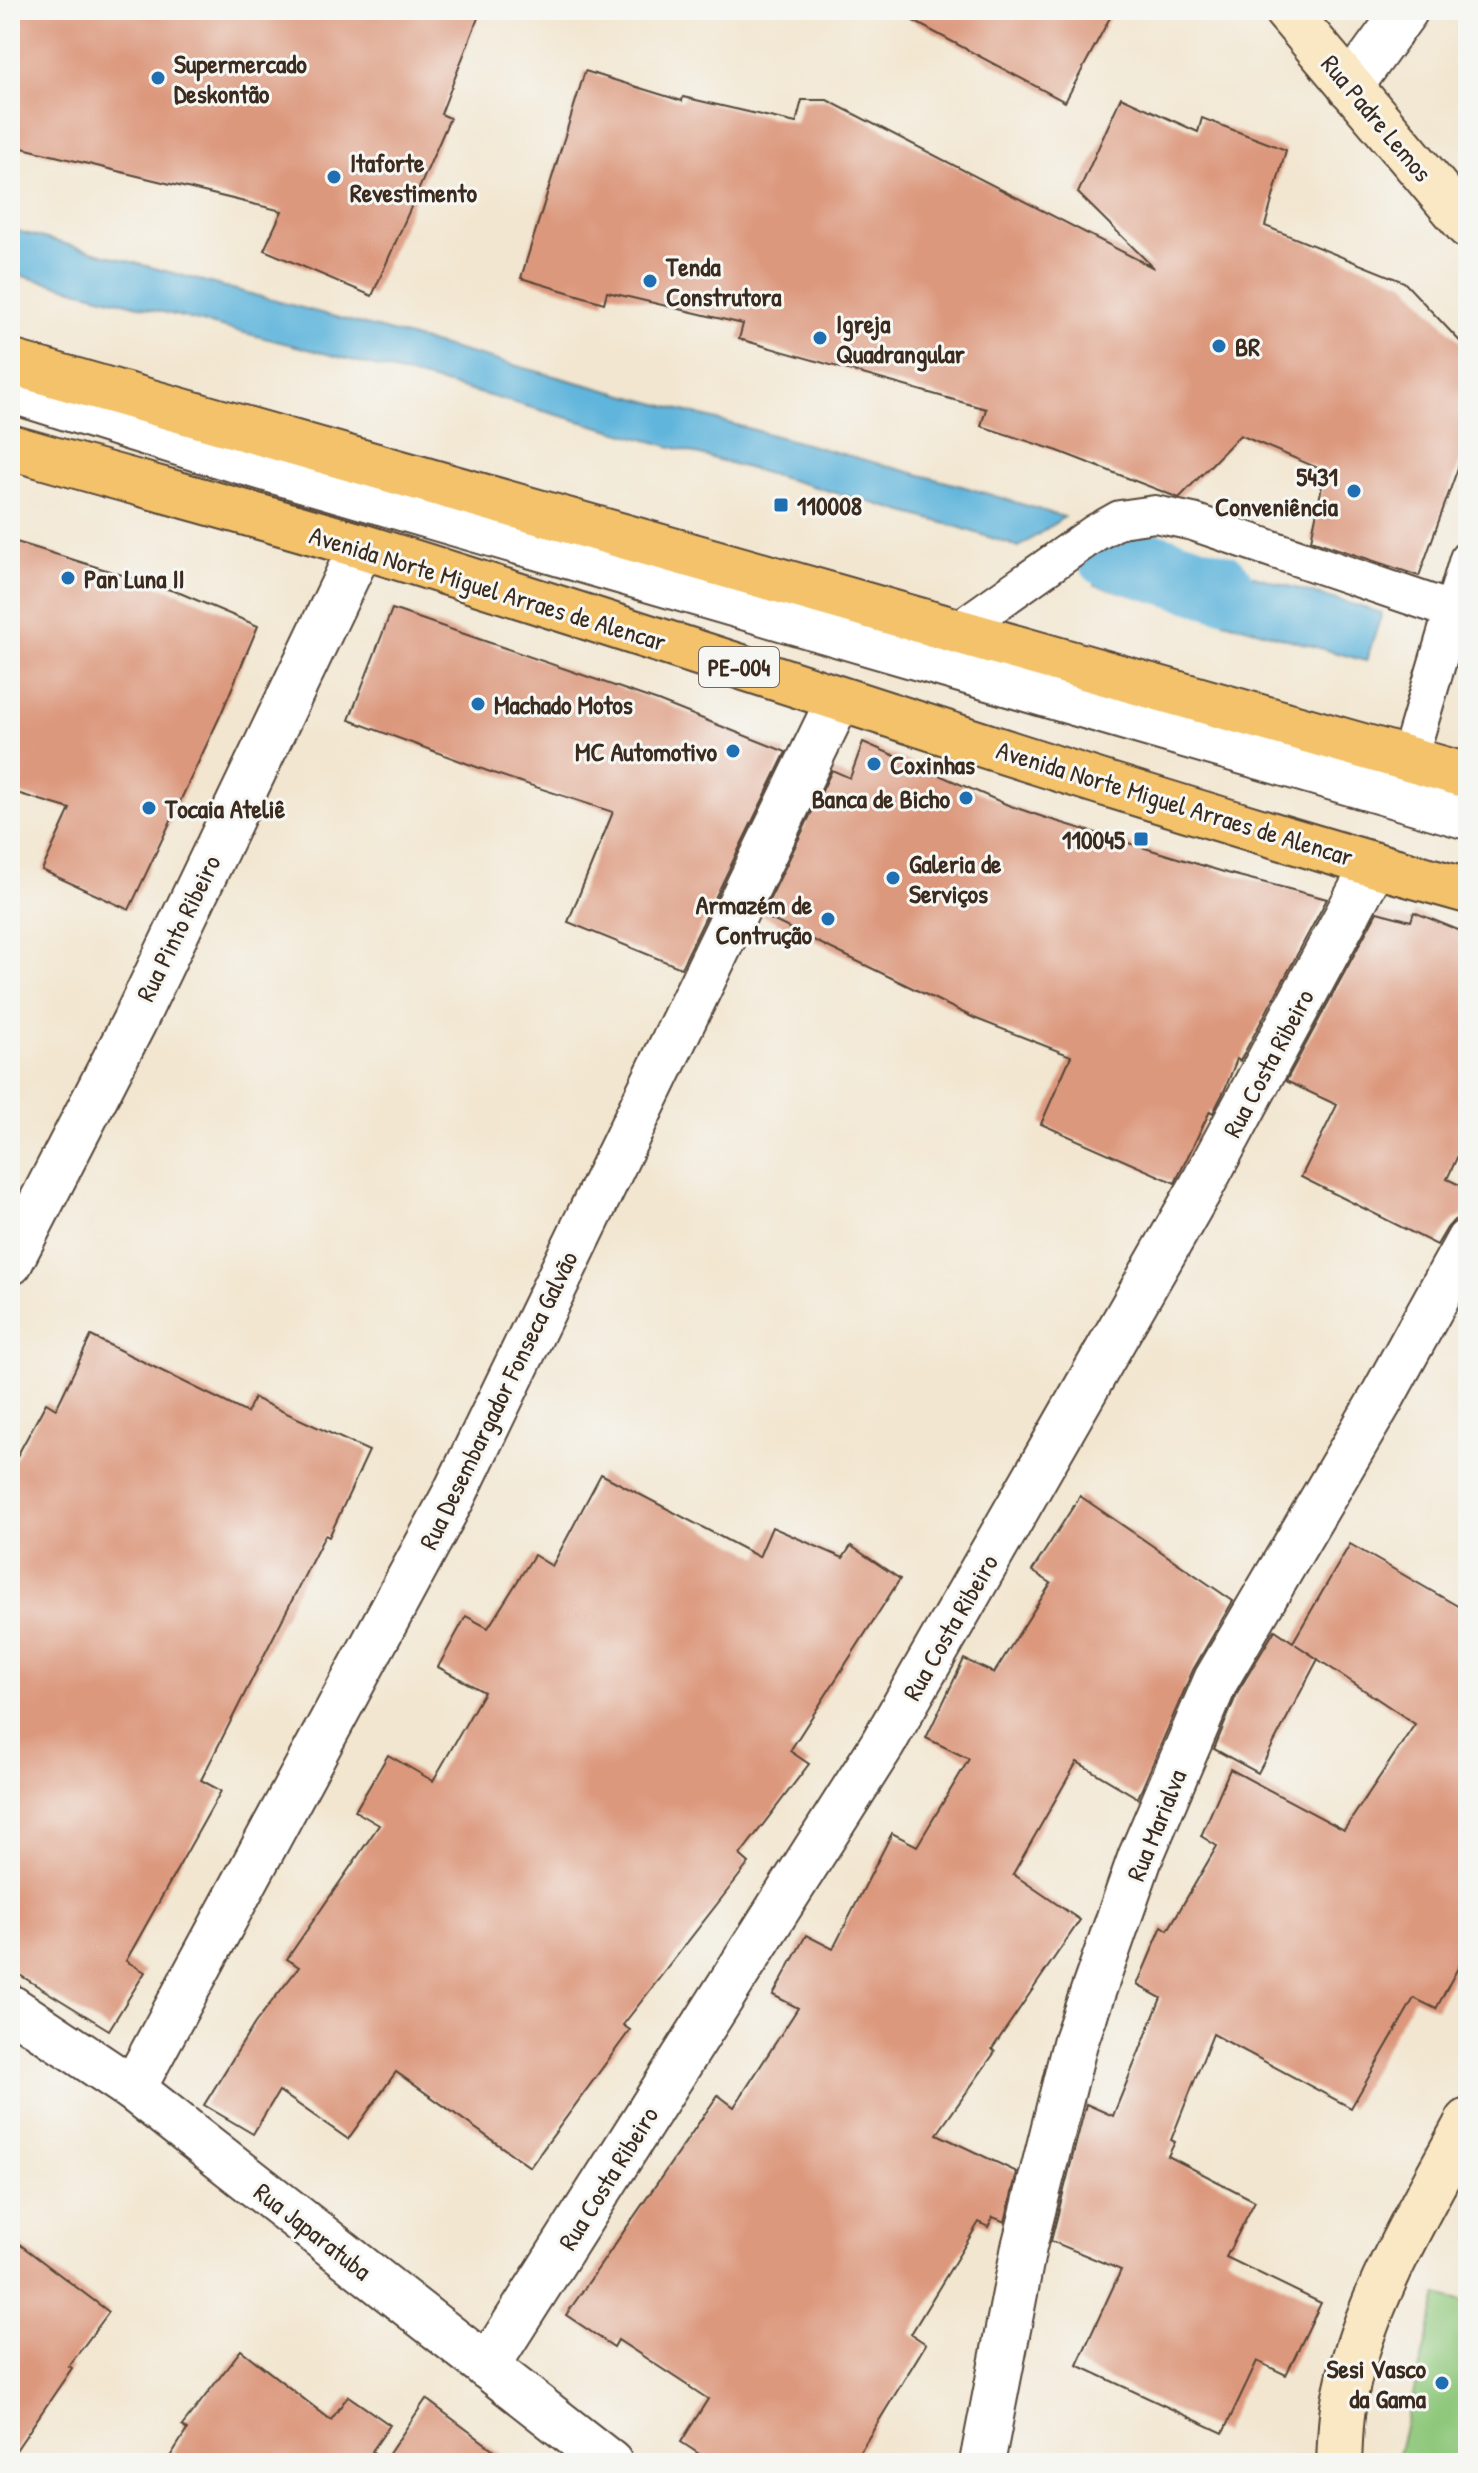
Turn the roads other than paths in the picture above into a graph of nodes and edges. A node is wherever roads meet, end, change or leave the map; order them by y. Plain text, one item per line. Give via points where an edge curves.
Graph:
1 (1286, 10) edge
2 (1406, 10) edge
3 (1350, 87) junction
4 (1468, 226) edge
5 (10, 362) edge
6 (10, 390) edge
7 (10, 410) edge
8 (10, 447) edge
9 (361, 547) junction
10 (1468, 559) edge
11 (1451, 610) junction
12 (958, 630) junction
13 (839, 699) junction
14 (1409, 758) junction
15 (1468, 776) edge
16 (1468, 817) edge
17 (1468, 835) edge
18 (1374, 865) junction
19 (1468, 891) edge
20 (1468, 1241) edge
21 (10, 1263) edge
22 (10, 2007) edge
23 (133, 2089) junction
24 (1468, 2121) edge
25 (487, 2367) junction
26 (610, 2463) edge
27 (982, 2463) edge
28 (1339, 2463) edge

1 - 3 main road, Rua Padre Lemos
2 - 3 street
3 - 4 main road, Rua Padre Lemos
5 - 12 main road
6 - 16 street
7 - 17 street via 275,492 584,576
8 - 9 main road, Avenida Norte Miguel Arraes de Alencar / PE-004
9 - 13 main road, Avenida Norte Miguel Arraes de Alencar / PE-004
9 - 21 street, Rua Pinto Ribeiro via 134,1022
10 - 11 lane
11 - 12 lane via 1193,522 1155,514 1120,519 1095,533
11 - 14 lane
12 - 14 main road
13 - 18 main road, Avenida Norte Miguel Arraes de Alencar / PE-004
13 - 23 street, Rua Desembargador Fonseca Galvão via 454,1495
14 - 15 main road
18 - 19 main road, Avenida Norte Miguel Arraes de Alencar / PE-004
18 - 25 street, Rua Costa Ribeiro via 1200,1189 882,1745
20 - 27 street, Rua Marialva via 1216,1680 1140,1858 1075,2043 1024,2247
22 - 23 street, Rua Japaratuba
23 - 25 street, Rua Japaratuba
24 - 28 main road via 1415,2218 1365,2327 1343,2407
25 - 26 street, Rua Japaratuba

